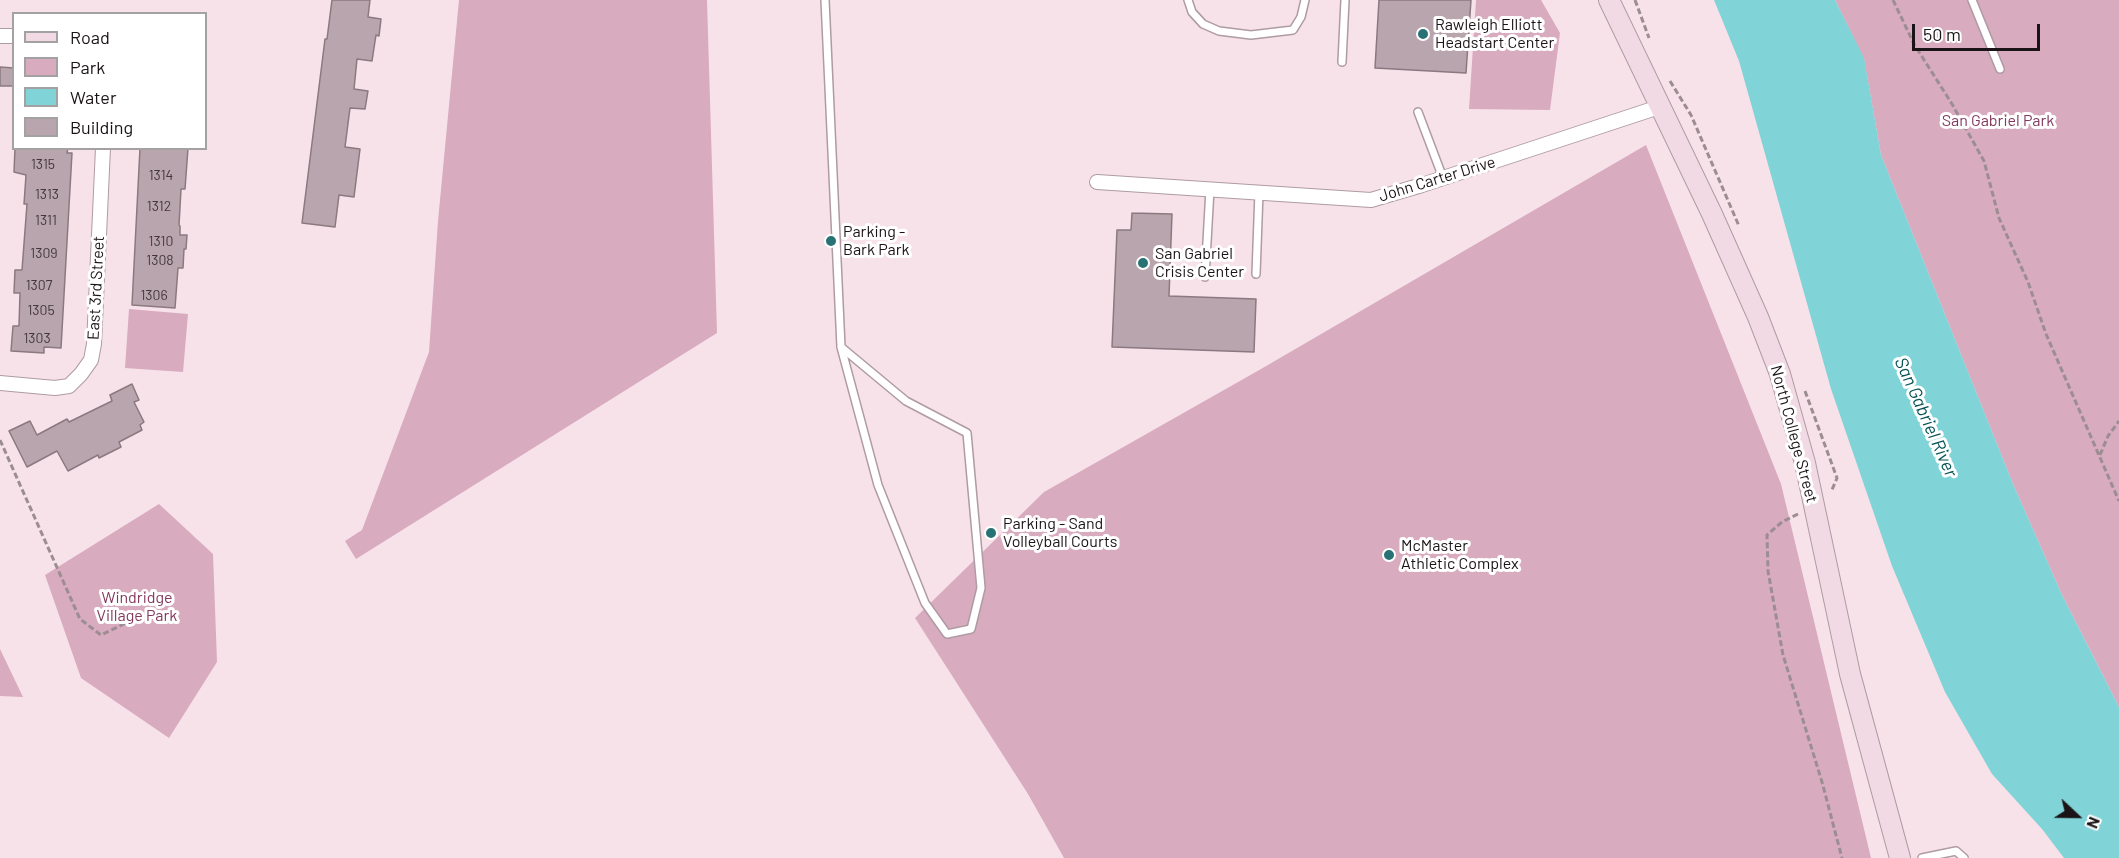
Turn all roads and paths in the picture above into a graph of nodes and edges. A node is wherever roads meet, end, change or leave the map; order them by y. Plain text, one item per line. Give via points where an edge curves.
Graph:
1 (825, 0) edge
2 (1188, 0) edge
3 (1305, 0) edge
4 (1345, 0) edge
5 (1609, 0) edge
6 (1635, 0) edge
7 (1893, 0) edge
8 (1972, 0) edge
9 (1651, 43) dead end
10 (1342, 62) dead end
11 (2000, 69) dead end
12 (1666, 75) dead end
13 (1662, 106) junction
14 (1418, 112) dead end
15 (103, 150) edge
16 (1443, 178) junction
17 (1097, 182) dead end
18 (1209, 189) junction
19 (1259, 192) junction
20 (1740, 228) dead end
21 (1256, 274) dead end
22 (1205, 278) dead end
23 (841, 347) junction
24 (0, 383) edge
25 (1804, 387) dead end
26 (2119, 421) edge
27 (0, 440) edge
28 (2100, 455) junction
29 (2119, 501) edge
30 (1814, 507) junction
31 (132, 620) dead end
32 (1842, 858) edge
33 (1900, 858) edge
34 (1922, 858) edge
35 (1964, 858) edge

1 - 23 lane
2 - 3 lane via 1203,24 1219,31 1251,35 1293,30
4 - 10 lane
5 - 13 street, North College Street
6 - 9 path
7 - 28 path via 1914,44 1984,161 1999,218
8 - 11 lane
12 - 20 path via 1691,115
13 - 16 street, John Carter Drive
13 - 30 street, North College Street via 1780,374
14 - 16 lane
15 - 24 street, East 3rd Street via 91,360 69,386
16 - 19 street, John Carter Drive via 1371,200
17 - 18 street, John Carter Drive
18 - 19 street, John Carter Drive
18 - 22 lane
19 - 21 lane
23 - 23 lane via 878,485 925,603 947,634 971,629 981,588 967,433 906,401
25 - 30 path via 1837,478 1826,503
26 - 28 path
27 - 31 path via 80,619 101,635
28 - 29 path
30 - 32 path via 1782,522 1767,535 1768,571 1783,655
30 - 33 street, North College Street via 1850,674
34 - 35 lane via 1956,851

